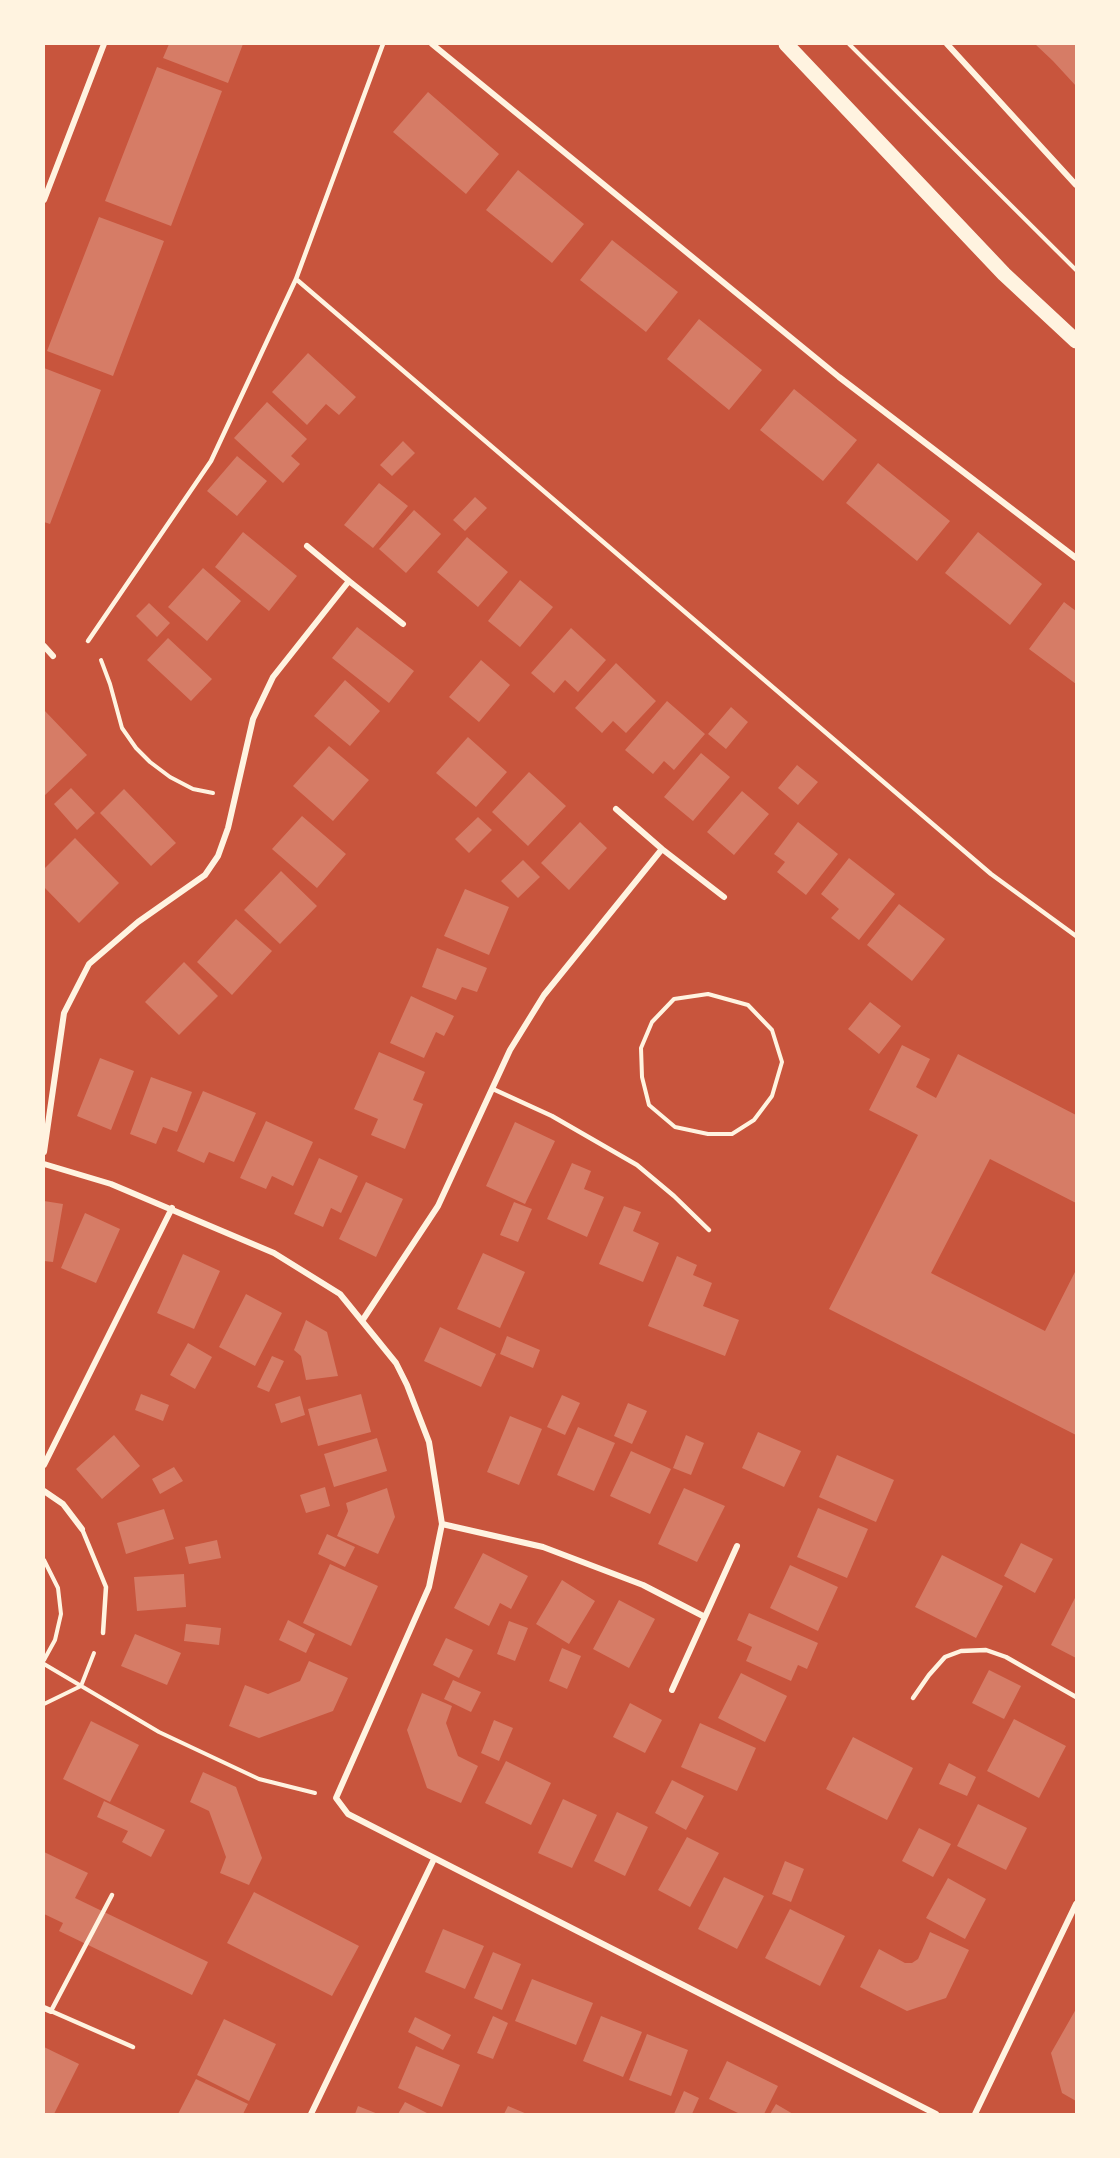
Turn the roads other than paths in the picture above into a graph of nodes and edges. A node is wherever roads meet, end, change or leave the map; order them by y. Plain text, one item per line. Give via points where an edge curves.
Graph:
1 (104, 44) edge
2 (383, 44) edge
3 (432, 44) edge
4 (786, 44) edge
5 (947, 44) edge
6 (1077, 185) edge
7 (44, 200) edge
8 (296, 279) junction
9 (1077, 341) edge
10 (307, 546) dead end
11 (1077, 558) edge
12 (349, 581) junction
13 (403, 624) dead end
14 (88, 641) road end
15 (44, 646) edge
16 (53, 656) dead end
17 (616, 809) dead end
18 (662, 849) junction
19 (724, 897) dead end
20 (1077, 936) edge
21 (493, 1089) junction
22 (44, 1152) edge
23 (44, 1164) edge
24 (172, 1209) junction
25 (709, 1230) dead end
26 (362, 1321) junction
27 (44, 1465) edge
28 (44, 1491) edge
29 (442, 1524) junction
30 (82, 1529) joint
31 (737, 1546) dead end
32 (705, 1617) junction
33 (103, 1633) road end
34 (672, 1690) dead end
35 (1077, 1697) edge
36 (913, 1698) dead end
37 (434, 1859) junction
38 (112, 1895) dead end
39 (1077, 1904) edge
40 (44, 2008) edge
41 (51, 2011) junction
42 (133, 2047) dead end
43 (310, 2115) edge
44 (936, 2115) edge
45 (975, 2115) edge

1 - 7 street
2 - 8 lane
3 - 11 street via 839,377
4 - 9 main road via 1004,274
5 - 6 street
8 - 14 lane via 211,461
8 - 20 lane via 991,874
10 - 12 street
12 - 13 street
12 - 22 street via 273,677 253,719 218,856 205,875 138,921 89,964 64,1013
15 - 16 street
17 - 18 street
18 - 19 street
18 - 21 street via 544,995 510,1050
21 - 25 lane via 552,1116 637,1165
21 - 26 street via 438,1206
23 - 24 street via 111,1184
24 - 26 street via 274,1253 340,1294
24 - 27 street
26 - 29 street via 396,1364 407,1385 429,1442
28 - 30 street via 63,1504
29 - 32 street via 543,1547 643,1585
29 - 37 street via 429,1587 336,1798 348,1814
30 - 33 lane via 106,1587
31 - 32 street
32 - 34 street
35 - 36 lane via 986,1650 961,1651 945,1657
37 - 43 street
37 - 44 street
38 - 41 lane
39 - 45 street
40 - 41 street
41 - 42 lane

